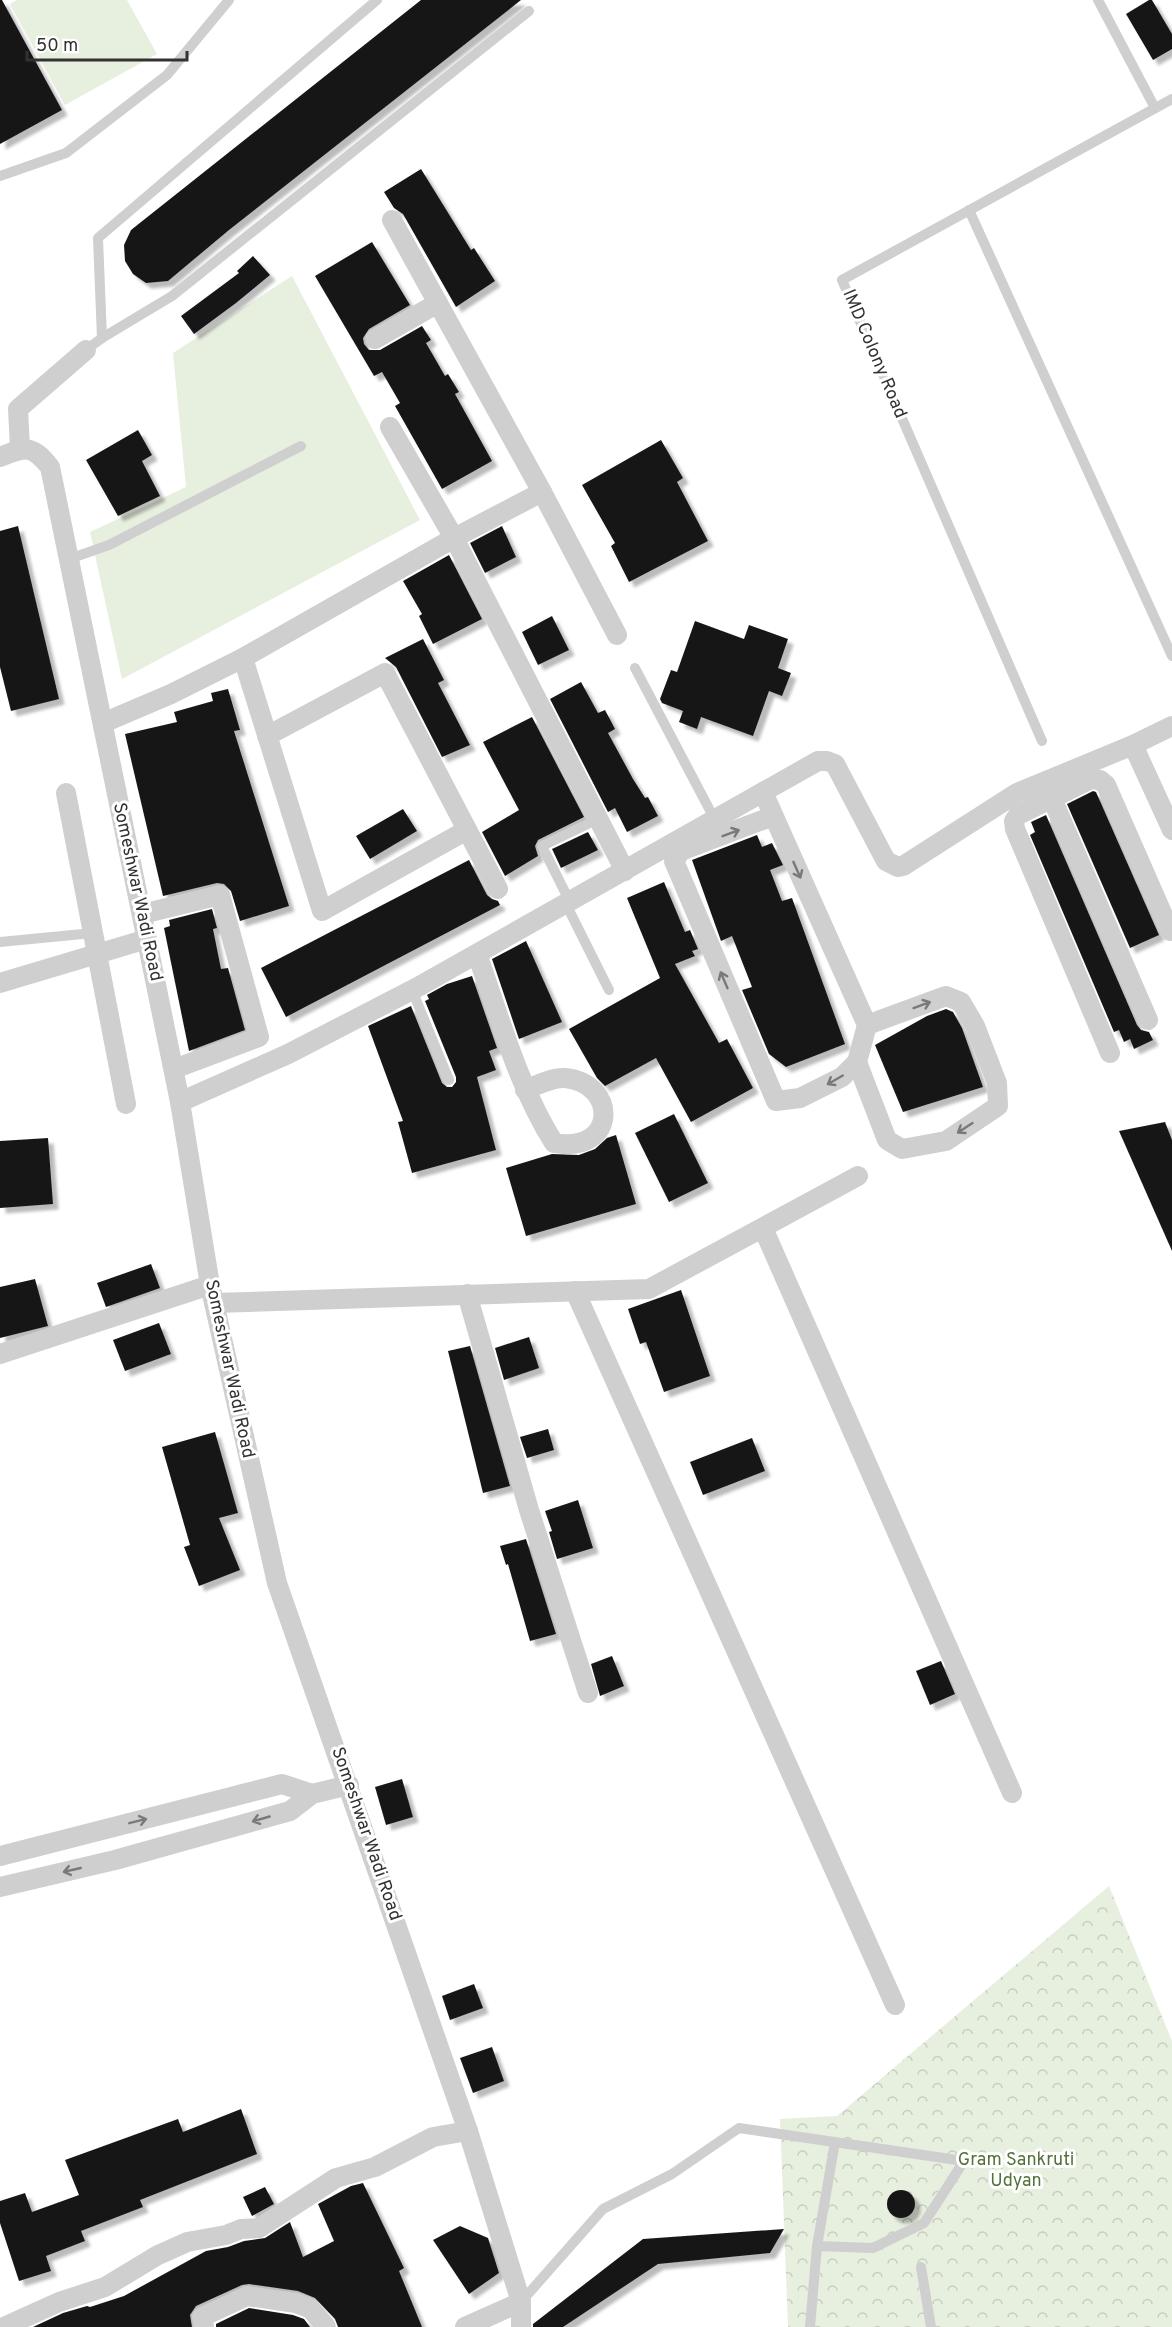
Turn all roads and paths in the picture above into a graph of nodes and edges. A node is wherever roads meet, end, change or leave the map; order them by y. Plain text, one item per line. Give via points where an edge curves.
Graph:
1 (229, 0) edge
2 (377, 0) edge
3 (1098, 0) edge
4 (529, 11) dead end
5 (1172, 99) edge
6 (1155, 108) junction
7 (0, 176) edge
8 (969, 210) junction
9 (392, 220) dead end
10 (438, 303) junction
11 (375, 339) dead end
12 (94, 344) junction
13 (390, 427) dead end
14 (301, 446) dead end
15 (20, 448) junction
16 (0, 457) edge
17 (542, 492) junction
18 (454, 538) junction
19 (69, 559) junction
20 (617, 635) dead end
21 (1172, 657) edge
22 (243, 658) junction
23 (635, 668) dead end
24 (103, 723) junction
25 (1172, 726) edge
26 (267, 736) junction
27 (1042, 741) dead end
28 (1133, 745) junction
29 (1048, 790) junction
30 (763, 792) junction
31 (66, 793) dead end
32 (773, 816) junction
33 (598, 819) junction
34 (715, 820) junction
35 (467, 830) junction
36 (1172, 830) edge
37 (625, 871) junction
38 (498, 889) dead end
39 (568, 903) junction
40 (141, 914) junction
41 (1170, 932) dead end
42 (93, 933) junction
43 (147, 939) junction
44 (0, 942) edge
45 (97, 954) junction
46 (477, 954) junction
47 (0, 983) edge
48 (412, 990) junction
49 (609, 990) dead end
50 (1148, 1020) dead end
51 (867, 1025) junction
52 (1110, 1053) dead end
53 (857, 1062) junction
54 (174, 1069) junction
55 (449, 1080) dead end
56 (525, 1090) dead end
57 (180, 1102) junction
58 (126, 1104) dead end
59 (858, 1176) dead end
60 (763, 1228) junction
61 (575, 1291) junction
62 (212, 1294) junction
63 (467, 1294) junction
64 (0, 1354) edge
65 (588, 1693) dead end
66 (349, 1785) junction
67 (1012, 1793) dead end
68 (312, 1794) junction
69 (0, 1856) edge
70 (0, 1887) edge
71 (895, 2005) dead end
72 (468, 2131) junction
73 (835, 2142) junction
74 (818, 2246) junction
75 (921, 2267) dead end
76 (521, 2302) junction
77 (30, 2322) edge
78 (4, 2327) edge
79 (204, 2327) edge
80 (326, 2327) edge
81 (465, 2327) edge
82 (521, 2327) edge
83 (810, 2327) edge
84 (931, 2327) edge

1 - 7 lane via 167,75 66,153
2 - 12 lane via 98,238
3 - 6 lane
4 - 12 lane via 172,296
5 - 6 lane, IMD Colony Road
6 - 8 lane, IMD Colony Road
8 - 21 lane
8 - 27 lane, IMD Colony Road via 842,280
9 - 10 street
10 - 11 street
10 - 17 street
12 - 15 street via 18,409
13 - 18 street
14 - 19 lane via 109,545
15 - 16 street
15 - 19 street, Someshwar Wadi Road via 38,452 50,467
17 - 18 street
17 - 20 street
18 - 22 street
18 - 33 street
19 - 24 street, Someshwar Wadi Road
22 - 24 street
22 - 26 street
23 - 34 lane
24 - 40 street, Someshwar Wadi Road
25 - 28 street
26 - 35 street via 385,673
26 - 35 street via 322,911
28 - 29 street
28 - 36 street
29 - 30 street via 1017,793 898,867 886,861 835,764 818,761
29 - 41 street via 1091,779 1106,785
29 - 50 street
29 - 52 street via 1018,815 1015,829
30 - 32 street
30 - 34 street
31 - 42 street
32 -> 51 street
53 -> 32 street via 842,1077 800,1098 776,1101 674,861 681,851
33 - 37 street
33 - 39 lane via 542,846
34 - 37 street
35 - 38 street
37 - 39 street
39 - 46 street
39 - 49 lane
40 - 43 street, Someshwar Wadi Road
40 - 54 street via 220,895 259,1037
42 - 44 lane
42 - 45 street
43 - 45 street
43 - 54 street, Someshwar Wadi Road
45 - 47 street
45 - 58 street
46 - 48 street
46 - 56 street
48 - 55 lane
48 - 57 street via 288,1054
51 - 53 street
51 -> 53 street via 946,996 962,1002 998,1083 998,1106 946,1141 902,1149 887,1140
54 - 57 street, Someshwar Wadi Road
57 - 62 street, Someshwar Wadi Road
59 - 60 street
60 - 61 street via 649,1289
60 - 67 street
61 - 63 street
61 - 71 street
62 - 63 street
62 - 64 street
62 - 66 street, Someshwar Wadi Road via 277,1583
63 - 65 street
66 - 68 street
66 - 72 street, Someshwar Wadi Road
69 -> 68 street via 282,1784
68 -> 70 street via 290,1811 115,1860
72 - 76 street, Someshwar Wadi Road
72 - 77 street via 433,2137 375,2167 336,2178 259,2228 187,2242 105,2287 59,2302
73 - 74 lane
73 - 74 lane via 964,2161 924,2223 873,2248
73 - 76 lane via 738,2128 672,2174 603,2209
74 - 83 lane
75 - 84 lane
76 - 81 street
76 - 82 street, Someshwar Wadi Road
77 - 78 street
79 - 80 street via 202,2317 247,2296 296,2302 311,2309

